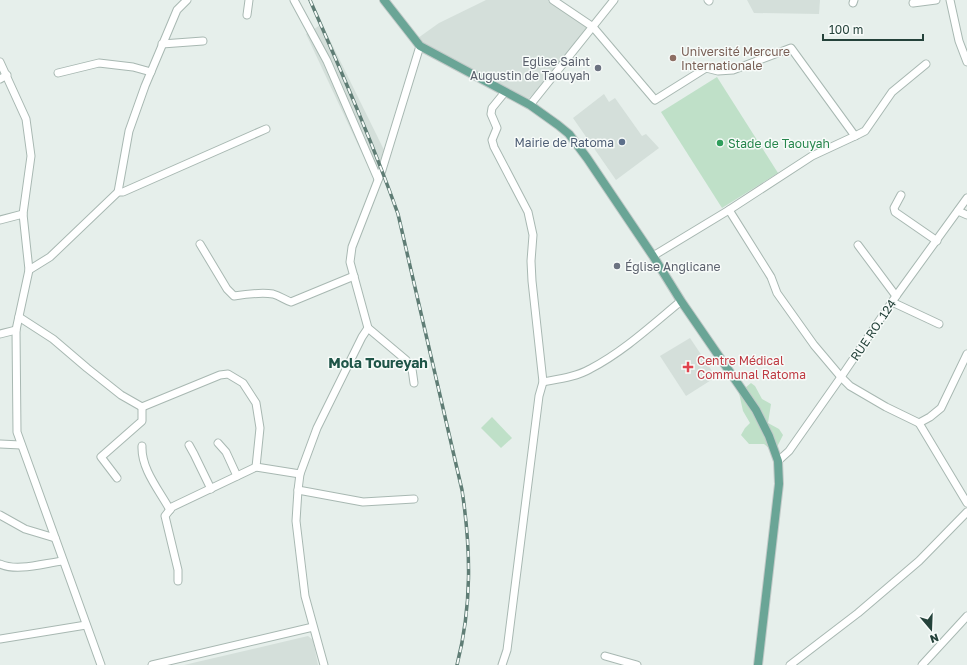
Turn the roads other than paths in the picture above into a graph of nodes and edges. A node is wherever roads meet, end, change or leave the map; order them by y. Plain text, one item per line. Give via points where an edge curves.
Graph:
1 (187, 0) edge
2 (249, 0) edge
3 (294, 0) edge
4 (385, 0) edge
5 (553, 0) edge
6 (614, 0) edge
7 (936, 0) edge
8 (950, 0) edge
9 (913, 3) dead end
10 (247, 15) dead end
11 (593, 27) junction
12 (203, 41) dead end
13 (162, 44) junction
14 (420, 46) junction
15 (0, 62) edge
16 (967, 62) edge
17 (926, 64) dead end
18 (151, 72) junction
19 (58, 73) dead end
20 (7, 75) junction
21 (0, 79) edge
22 (506, 92) junction
23 (530, 106) junction
24 (266, 129) dead end
25 (855, 136) junction
26 (378, 179) junction
27 (118, 192) junction
28 (901, 195) dead end
29 (967, 198) edge
30 (729, 210) junction
31 (958, 211) junction
32 (23, 214) junction
33 (967, 215) edge
34 (0, 220) edge
35 (937, 241) junction
36 (200, 244) dead end
37 (858, 245) dead end
38 (653, 256) junction
39 (29, 270) junction
40 (354, 276) junction
41 (894, 299) junction
42 (681, 301) junction
43 (19, 317) junction
44 (940, 324) dead end
45 (368, 328) junction
46 (16, 330) junction
47 (0, 334) edge
48 (967, 354) edge
49 (841, 377) junction
50 (543, 382) junction
51 (414, 383) dead end
52 (142, 407) junction
53 (919, 423) junction
54 (218, 443) dead end
55 (0, 444) edge
56 (21, 445) junction
57 (188, 445) dead end
58 (142, 446) dead end
59 (778, 461) junction
60 (256, 467) junction
61 (300, 474) junction
62 (237, 476) junction
63 (117, 478) dead end
64 (211, 489) junction
65 (298, 490) junction
66 (414, 499) dead end
67 (967, 503) edge
68 (170, 510) junction
69 (967, 512) edge
70 (0, 515) edge
71 (55, 538) junction
72 (63, 560) junction
73 (0, 564) edge
74 (178, 581) dead end
75 (967, 616) edge
76 (86, 625) junction
77 (313, 627) junction
78 (0, 639) edge
79 (605, 656) dead end
80 (101, 665) edge
81 (152, 665) edge
82 (324, 665) edge
83 (502, 665) edge
84 (637, 665) edge
85 (758, 665) edge
86 (790, 665) edge
87 (922, 665) edge

1 - 13 street via 177,10
2 - 10 street
3 - 26 street via 327,61
4 - 14 main road
5 - 11 street
6 - 11 street
7 - 9 street
8 - 16 street
11 - 23 street
11 - 25 street via 656,100 706,68 718,71 733,70 791,48
12 - 13 street
13 - 18 street
14 - 22 main road
14 - 26 street
15 - 20 street
17 - 25 street via 892,92 865,131
18 - 19 street via 99,63
18 - 27 street via 129,131
20 - 21 street
20 - 32 street via 26,119 31,156
22 - 23 main road
22 - 50 street via 492,108 491,114 497,128 492,140 528,212 533,235 532,281
23 - 38 main road via 569,134
24 - 27 street via 124,192
25 - 30 street via 812,156
26 - 40 street via 352,247 350,262
27 - 39 street via 50,257
28 - 35 street via 894,208 895,212
29 - 31 street, RUE RO. 124
30 - 38 street
30 - 49 street via 771,277 777,293 814,345
31 - 33 street
31 - 35 street, RUE RO. 124
32 - 34 street
32 - 39 street
35 - 41 street, RUE RO. 124
36 - 40 street via 227,289 234,296 266,293 291,302
37 - 41 street
38 - 42 main road
39 - 43 street
40 - 45 street
41 - 44 street
41 - 49 street, RUE RO. 124
42 - 50 street via 630,343 590,369
42 - 59 main road via 756,410
43 - 46 street
43 - 52 street via 53,339 121,395
45 - 51 street via 406,360 412,369
45 - 61 street via 317,428
46 - 47 street
46 - 56 street via 18,432
48 - 53 street via 941,408
49 - 53 street via 850,386
49 - 59 street, RUE RO. 124 via 789,451
50 - 83 street via 539,396 507,650
52 - 60 street via 228,374 243,383 256,403 260,428
52 - 63 street via 142,421 101,457
53 - 67 street
54 - 62 street via 226,452
55 - 56 street
56 - 71 street
57 - 64 street
58 - 68 street via 142,454 154,485
59 - 85 main road via 779,484
60 - 61 street
60 - 62 street
61 - 65 street
62 - 64 street
64 - 68 street
65 - 66 street via 363,502
65 - 77 street via 296,520 300,561
68 - 74 street via 165,516 178,570
69 - 86 street via 912,566 858,613
70 - 71 street via 25,529
71 - 72 street
72 - 73 street via 19,567 6,567
72 - 76 street
75 - 87 street
76 - 78 street
76 - 80 street
77 - 81 street
77 - 82 street
79 - 84 street

